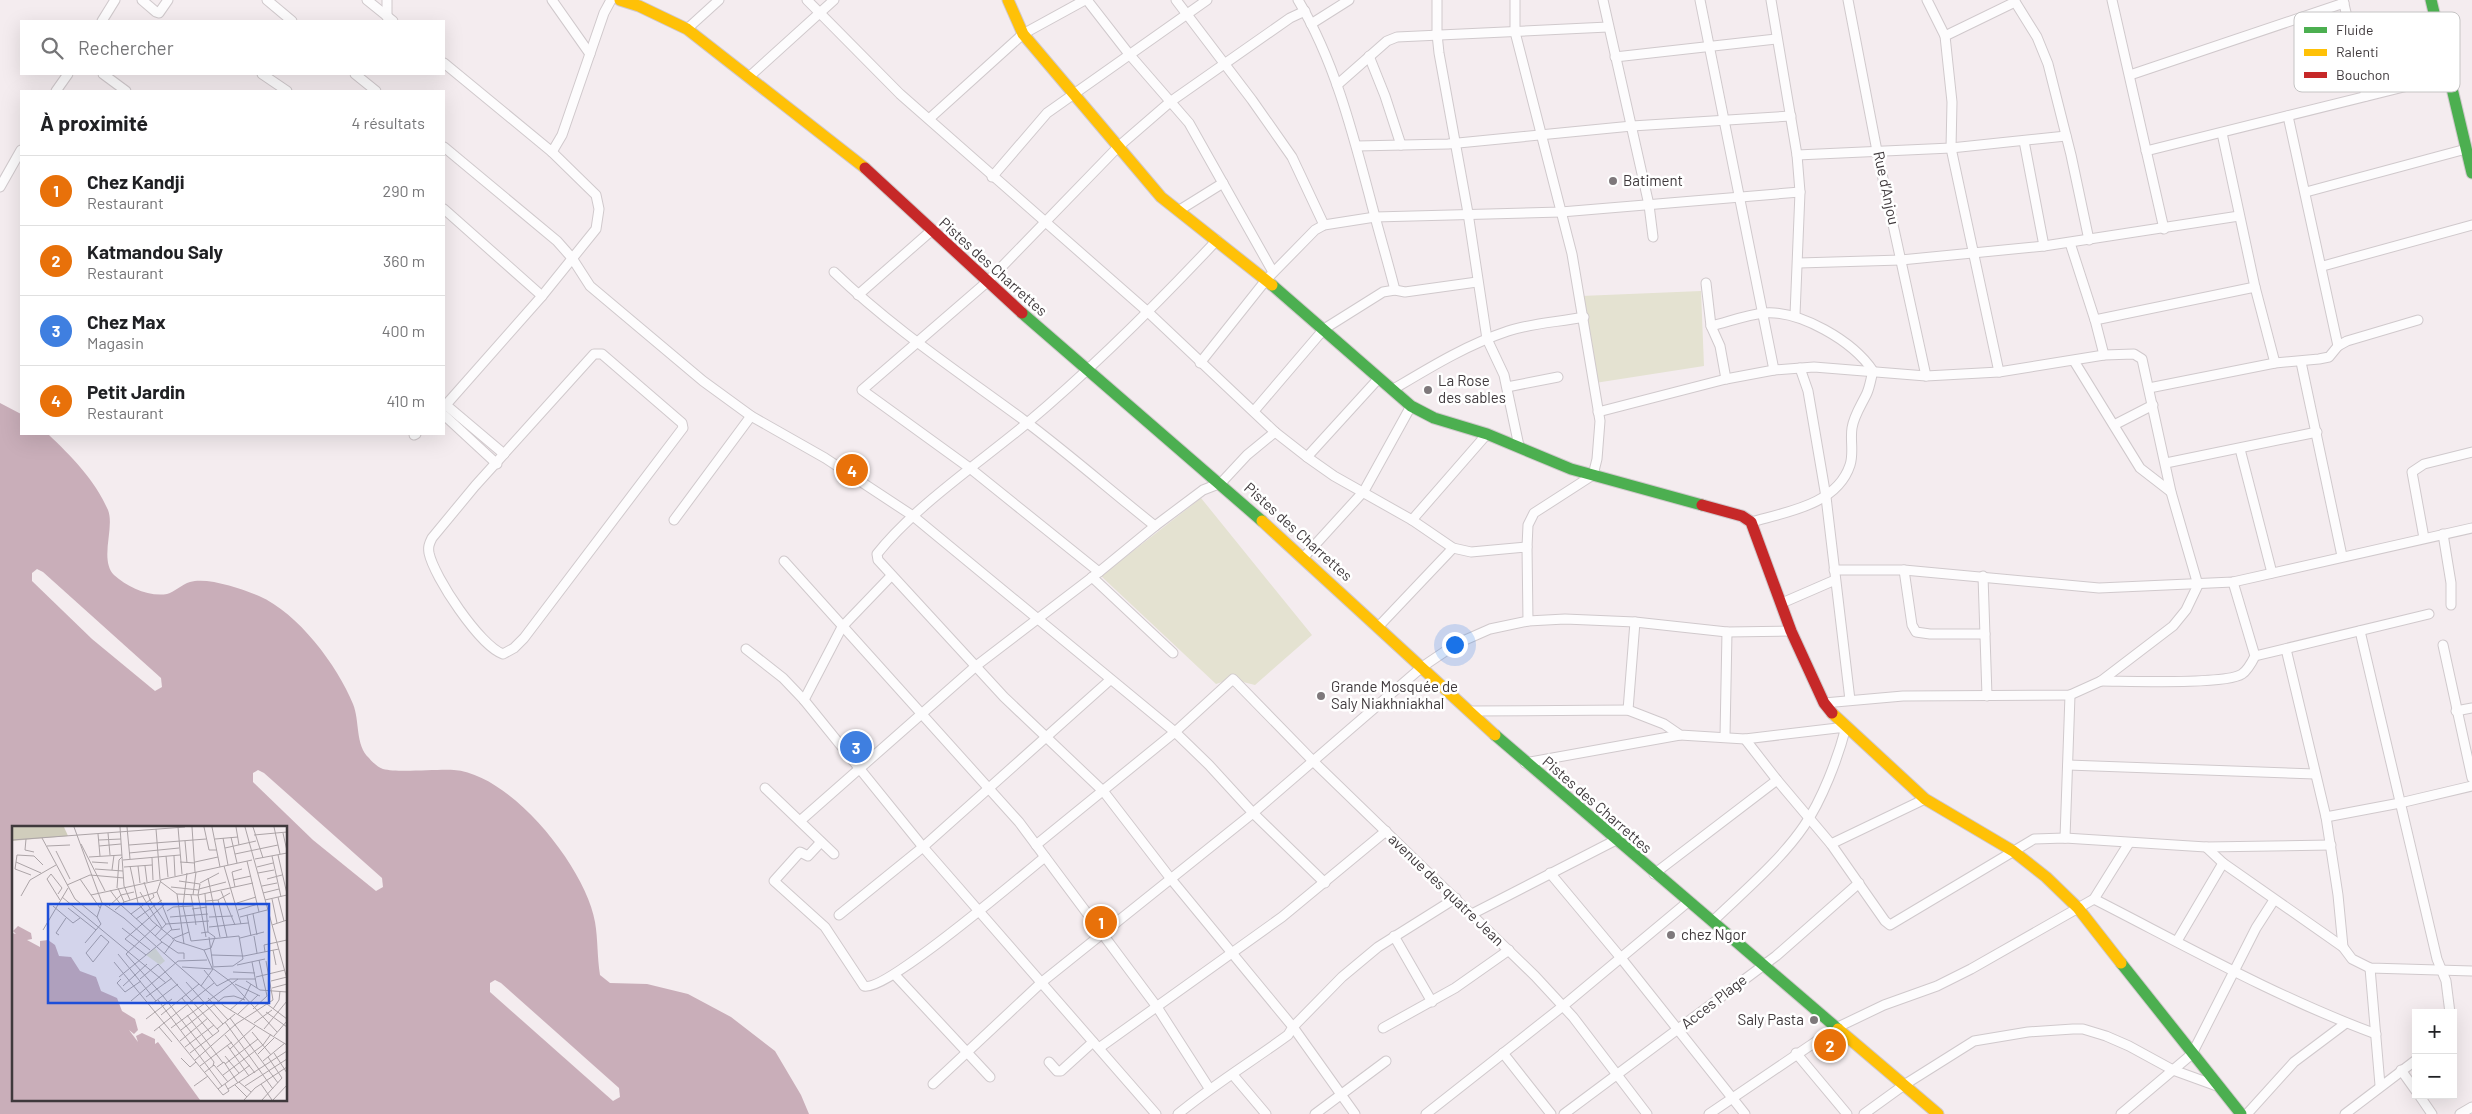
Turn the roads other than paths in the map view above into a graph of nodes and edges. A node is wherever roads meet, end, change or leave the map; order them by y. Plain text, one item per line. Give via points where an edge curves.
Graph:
1 (116, 0) edge
2 (142, 0) edge
3 (168, 0) edge
4 (267, 0) edge
5 (367, 0) edge
6 (387, 0) edge
7 (552, 0) edge
8 (611, 0) edge
9 (620, 0) edge
10 (719, 0) edge
11 (808, 0) edge
12 (834, 0) edge
13 (1008, 0) edge
14 (1086, 0) edge
15 (1176, 0) edge
16 (1207, 0) edge
17 (1298, 0) edge
18 (1349, 0) edge
19 (1437, 0) edge
20 (1515, 0) edge
21 (1603, 0) edge
22 (1700, 0) edge
23 (1771, 0) edge
24 (1848, 0) edge
25 (1926, 0) edge
26 (2112, 0) edge
27 (2014, 1) edge
28 (2344, 1) edge
29 (1305, 11) junction
30 (2312, 12) edge
31 (818, 14) junction
32 (1186, 14) junction
33 (2294, 18) edge
34 (390, 19) edge
35 (103, 20) edge
36 (291, 20) edge
37 (1312, 24) junction
38 (1608, 27) junction
39 (687, 29) junction
40 (1515, 32) junction
41 (1023, 34) junction
42 (1437, 34) junction
43 (1945, 36) junction
44 (1776, 39) junction
45 (1710, 46) junction
46 (590, 54) junction
47 (1129, 54) junction
48 (1369, 56) junction
49 (1615, 57) junction
50 (445, 64) edge
51 (1226, 65) junction
52 (67, 75) edge
53 (104, 75) edge
54 (263, 75) edge
55 (356, 75) edge
56 (2130, 75) junction
57 (750, 76) junction
58 (1337, 85) junction
59 (57, 90) edge
60 (125, 90) edge
61 (286, 90) edge
62 (375, 90) edge
63 (1074, 92) junction
64 (2365, 92) edge
65 (2382, 92) edge
66 (2452, 92) edge
67 (2366, 96) junction
68 (1170, 102) junction
69 (1791, 116) junction
70 (2288, 116) junction
71 (929, 119) junction
72 (1724, 120) junction
73 (1632, 126) junction
74 (2222, 133) junction
75 (1541, 135) junction
76 (2066, 136) junction
77 (2024, 141) junction
78 (1455, 143) junction
79 (1357, 146) junction
80 (1401, 146) junction
81 (1118, 147) junction
82 (445, 148) edge
83 (1951, 148) junction
84 (2466, 149) junction
85 (1877, 151) junction
86 (20, 152) edge
87 (552, 152) junction
88 (2146, 152) junction
89 (1797, 155) junction
90 (2472, 172) edge
91 (992, 177) junction
92 (1223, 182) junction
93 (0, 187) edge
94 (1800, 192) junction
95 (2306, 192) junction
96 (1741, 198) junction
97 (1649, 205) junction
98 (445, 210) edge
99 (1178, 211) junction
100 (1561, 212) junction
101 (1468, 213) junction
102 (2239, 216) junction
103 (1375, 217) junction
104 (1046, 222) junction
105 (1324, 225) junction
106 (2472, 226) edge
107 (2164, 229) junction
108 (931, 231) junction
109 (1653, 236) dead end
110 (1217, 240) junction
111 (2089, 240) junction
112 (2070, 243) junction
113 (2044, 246) junction
114 (1974, 253) junction
115 (572, 258) junction
116 (1901, 260) junction
117 (1799, 263) junction
118 (2322, 266) junction
119 (834, 272) dead end
120 (1270, 276) junction
121 (987, 282) junction
122 (1477, 282) junction
123 (1706, 283) dead end
124 (2255, 287) junction
125 (1395, 290) junction
126 (858, 295) junction
127 (542, 296) junction
128 (1149, 313) junction
129 (1763, 313) junction
130 (1795, 315) junction
131 (1584, 317) junction
132 (2095, 320) junction
133 (2418, 320) dead end
134 (1710, 326) junction
135 (1324, 329) junction
136 (1487, 339) junction
137 (918, 343) junction
138 (2338, 346) junction
139 (2104, 355) junction
140 (2074, 361) junction
141 (2275, 362) junction
142 (2301, 362) junction
143 (1200, 363) junction
144 (1800, 368) junction
145 (1774, 370) junction
146 (1873, 370) junction
147 (1087, 371) junction
148 (1999, 372) junction
149 (1926, 376) junction
150 (1558, 377) dead end
151 (1379, 378) junction
152 (1726, 379) junction
153 (1507, 387) junction
154 (2149, 388) junction
155 (1392, 390) junction
156 (2153, 405) junction
157 (445, 406) edge
158 (1411, 406) junction
159 (1254, 412) junction
160 (1598, 412) junction
161 (445, 416) edge
162 (751, 416) junction
163 (1027, 423) junction
164 (2114, 425) junction
165 (1274, 432) junction
166 (2317, 432) junction
167 (1487, 434) junction
168 (1518, 446) junction
169 (2240, 449) junction
170 (2472, 452) edge
171 (504, 454) junction
172 (1307, 457) junction
173 (2166, 463) junction
174 (497, 464) junction
175 (971, 469) junction
176 (1592, 475) junction
177 (1221, 484) junction
178 (1364, 491) junction
179 (2171, 492) junction
180 (1826, 497) junction
181 (913, 516) junction
182 (674, 520) dead end
183 (1412, 520) junction
184 (1751, 522) junction
185 (1154, 526) junction
186 (2472, 528) edge
187 (2442, 534) junction
188 (2424, 538) junction
189 (1527, 547) junction
190 (1453, 548) junction
191 (2342, 556) junction
192 (1303, 558) junction
193 (784, 562) dead end
194 (1834, 570) junction
195 (1904, 570) junction
196 (2272, 573) junction
197 (1096, 574) junction
198 (891, 576) junction
199 (1983, 576) junction
200 (1835, 580) junction
201 (2233, 582) junction
202 (2198, 585) junction
203 (1782, 603) junction
204 (2451, 606) dead end
205 (2429, 614) dead end
206 (1038, 618) junction
207 (1528, 621) junction
208 (1635, 622) junction
209 (1378, 626) junction
210 (842, 627) junction
211 (1791, 631) junction
212 (2360, 631) junction
213 (1727, 632) junction
214 (1985, 634) junction
215 (2443, 645) dead end
216 (746, 649) dead end
217 (2286, 649) junction
218 (1173, 653) dead end
219 (2256, 656) junction
220 (976, 666) junction
221 (1422, 667) junction
222 (1110, 680) junction
223 (2100, 681) junction
224 (2070, 695) junction
225 (1987, 696) junction
226 (804, 700) junction
227 (1850, 700) junction
228 (1824, 703) junction
229 (2472, 708) edge
230 (1628, 710) junction
231 (1468, 711) junction
232 (2456, 711) junction
233 (922, 715) junction
234 (1846, 727) junction
235 (1175, 732) junction
236 (1680, 735) junction
237 (1725, 736) junction
238 (1045, 738) junction
239 (1746, 739) junction
240 (1314, 762) junction
241 (1525, 762) junction
242 (2068, 765) junction
243 (860, 769) junction
244 (2315, 774) junction
245 (2472, 778) edge
246 (1777, 780) junction
247 (2472, 786) edge
248 (765, 788) dead end
249 (988, 788) junction
250 (1104, 792) junction
251 (1925, 799) junction
252 (2400, 804) junction
253 (1252, 813) junction
254 (1809, 817) junction
255 (2326, 817) junction
256 (800, 821) junction
257 (1386, 831) junction
258 (2065, 838) junction
259 (1614, 840) junction
260 (821, 842) junction
261 (2129, 843) junction
262 (1831, 844) junction
263 (1036, 845) junction
264 (2331, 845) junction
265 (923, 847) junction
266 (2206, 847) junction
267 (2013, 851) junction
268 (834, 854) dead end
269 (1045, 857) junction
270 (2223, 864) junction
271 (1550, 874) junction
272 (1654, 874) junction
273 (1171, 879) junction
274 (1325, 883) junction
275 (1859, 883) junction
276 (1456, 898) junction
277 (2094, 899) junction
278 (2274, 900) junction
279 (1688, 901) junction
280 (2078, 908) junction
281 (979, 911) junction
282 (1472, 914) junction
283 (839, 915) dead end
284 (1713, 921) junction
285 (1101, 933) junction
286 (1394, 936) junction
287 (2177, 941) junction
288 (2343, 947) junction
289 (1509, 950) junction
290 (1234, 953) junction
291 (1620, 958) junction
292 (1763, 963) junction
293 (2370, 968) junction
294 (2440, 970) junction
295 (2472, 971) edge
296 (2235, 972) junction
297 (894, 975) junction
298 (1042, 982) junction
299 (1432, 1002) junction
300 (1563, 1006) junction
301 (1156, 1007) junction
302 (2450, 1009) edge
303 (2346, 1024) junction
304 (1293, 1026) junction
305 (1383, 1028) dead end
306 (1836, 1028) junction
307 (1677, 1030) junction
308 (2376, 1034) junction
309 (1096, 1045) junction
310 (1503, 1053) junction
311 (1796, 1053) junction
312 (968, 1054) junction
313 (2192, 1054) junction
314 (1049, 1062) dead end
315 (1386, 1062) dead end
316 (2412, 1063) edge
317 (2173, 1070) junction
318 (2401, 1070) junction
319 (1233, 1075) junction
320 (1616, 1075) junction
321 (990, 1077) dead end
322 (933, 1084) dead end
323 (1904, 1085) junction
324 (2380, 1085) junction
325 (2412, 1085) edge
326 (2217, 1086) junction
327 (1209, 1088) junction
328 (1340, 1094) junction
329 (1731, 1098) junction
330 (2422, 1099) edge
331 (2472, 1107) edge
332 (1156, 1114) edge
333 (1178, 1114) edge
334 (1266, 1114) edge
335 (1315, 1114) edge
336 (1355, 1114) edge
337 (1426, 1114) edge
338 (1551, 1114) edge
339 (1564, 1114) edge
340 (1647, 1114) edge
341 (1709, 1114) edge
342 (1745, 1114) edge
343 (1847, 1114) edge
344 (1864, 1114) edge
345 (1938, 1114) edge
346 (2121, 1114) edge
347 (2241, 1114) edge
348 (2247, 1114) edge
349 (2345, 1114) edge
350 (2432, 1114) edge
351 (2460, 1114) edge

1 - 35 street
2 - 3 street via 159,13
4 - 36 street
5 - 34 street
6 - 34 street
7 - 46 street
8 - 46 street
9 - 39 main road, Pistes des Charrettes
10 - 39 street
11 - 31 street
12 - 31 street
13 - 41 main road
14 - 41 street
14 - 47 street
15 - 32 street
16 - 32 street
17 - 29 street
18 - 37 street
19 - 42 street
20 - 40 street
21 - 38 street
22 - 45 street
23 - 44 street
24 - 85 street, Rue d’Anjou
25 - 43 street
26 - 56 street
27 - 43 street
27 - 76 street via 2037,37
28 - 30 street
29 - 37 street
29 - 51 street via 1290,18
31 - 57 street
31 - 71 street
32 - 47 street
32 - 51 street
33 - 56 street
37 - 58 street
38 - 40 street
38 - 49 street
39 - 57 main road, Pistes des Charrettes
40 - 42 street
40 - 75 street
41 - 63 main road
41 - 71 street
42 - 48 street via 1393,38
42 - 78 street
43 - 83 street via 1952,102
44 - 45 street
44 - 69 street
45 - 49 street
45 - 72 street
46 - 87 street via 562,136
47 - 63 street
47 - 68 street
48 - 58 street
48 - 80 street
49 - 73 street
50 - 87 street
51 - 68 street
51 - 105 street via 1292,157
52 - 59 street
53 - 60 street
54 - 61 street
55 - 62 street
56 - 88 street
57 - 108 main road, Pistes des Charrettes via 858,161
58 - 79 street
63 - 81 main road
63 - 91 street via 1047,113
64 - 67 street
65 - 67 street
66 - 84 main road
67 - 70 street
68 - 81 street
68 - 92 street via 1189,123
69 - 72 street
69 - 89 street
70 - 74 street
70 - 95 street
71 - 91 street
72 - 73 street
72 - 96 street
73 - 75 street
73 - 97 street
74 - 88 street
74 - 102 street
75 - 78 street
75 - 100 street
76 - 77 street
76 - 111 street
77 - 83 street
77 - 113 street
78 - 80 street
78 - 101 street
79 - 80 street
79 - 103 street
81 - 99 main road via 1144,180
81 - 104 street
82 - 115 street
83 - 85 street
83 - 114 street
84 - 90 main road
84 - 95 street
85 - 89 street
85 - 116 street, Rue d’Anjou
86 - 93 street
87 - 115 street via 599,200 596,228
88 - 107 street
89 - 94 street
91 - 104 street
92 - 99 street
92 - 120 street
94 - 96 street
94 - 117 street
95 - 118 street
96 - 97 street
96 - 129 street
97 - 100 street
97 - 109 street
98 - 127 street
99 - 110 main road
100 - 101 street
100 - 131 street
101 - 103 street
101 - 122 street
102 - 107 street
102 - 124 street
103 - 105 street
103 - 125 street
104 - 121 street
104 - 128 street
105 - 120 street via 1315,230
106 - 118 street
107 - 111 street
108 - 121 main road, Pistes des Charrettes
108 - 126 street
110 - 120 main road
110 - 128 street
111 - 112 street
112 - 113 street
112 - 132 street
113 - 114 street
114 - 116 street
114 - 148 street
115 - 127 street
115 - 162 street via 600,296
116 - 117 street
116 - 149 street, Rue d’Anjou
117 - 130 street
118 - 138 street
119 - 126 street
120 - 135 main road
120 - 143 street
121 - 137 street
121 - 147 main road, Pistes des Charrettes
122 - 125 street via 1405,292
122 - 136 street
123 - 134 street
124 - 132 street
124 - 141 street
125 - 135 street via 1375,296
126 - 137 street
127 - 157 street
128 - 143 street
128 - 147 street
129 - 130 street
129 - 134 street
129 - 145 street
130 - 146 street via 1839,339
131 - 136 street via 1509,330
131 - 160 street
132 - 139 street
133 - 138 street
134 - 152 street via 1720,346
135 - 151 main road
135 - 159 street
136 - 153 street
136 - 155 street
137 - 163 street
137 - 175 street via 862,390
138 - 142 street via 2329,357
139 - 140 street
139 - 154 street via 2140,357
140 - 148 street
140 - 164 street
141 - 142 street
141 - 154 street
142 - 166 street
143 - 159 street
144 - 145 street
144 - 146 street
144 - 180 street via 1808,391
145 - 152 street
146 - 149 street
146 - 180 street via 1852,430 1849,467
147 - 163 street
147 - 177 main road, Pistes des Charrettes
148 - 149 street
150 - 153 street
151 - 155 main road
151 - 172 street
152 - 160 street
153 - 168 street
154 - 156 street
155 - 158 main road
156 - 164 street
156 - 173 street
157 - 171 street
158 - 167 main road via 1434,418
158 - 178 street
159 - 165 street
160 - 176 street via 1600,441
161 - 174 street
162 - 181 street via 826,458
162 - 182 street
163 - 175 street
163 - 185 street
164 - 179 street via 2140,468
165 - 172 street
165 - 177 street
166 - 169 street
166 - 191 street
167 - 168 main road
167 - 183 street
168 - 176 main road
169 - 173 street
169 - 196 street
170 - 188 street via 2414,468 2412,472
171 - 174 street
171 - 174 street via 594,354 602,354 682,423 683,428 524,638 507,653 497,652 488,645 469,623 431,561 428,546
172 - 178 street
173 - 179 street
175 - 181 street
175 - 197 street
176 - 184 main road via 1742,516
176 - 189 street via 1534,513 1528,525
177 - 185 street via 1203,490
177 - 192 main road, Pistes des Charrettes
178 - 183 street
178 - 192 street
179 - 202 street
180 - 184 street
180 - 194 street
181 - 198 street via 877,554 880,565
181 - 206 street
183 - 190 street
184 - 203 main road
185 - 197 street
186 - 187 street
187 - 188 street
187 - 204 street via 2451,583
188 - 191 street
189 - 190 street via 1470,552
189 - 207 street
190 - 209 street
191 - 196 street
192 - 209 main road, Pistes des Charrettes
193 - 210 street
194 - 195 street
194 - 200 street
195 - 199 street
195 - 214 street via 1912,625 1916,632
196 - 201 street
197 - 206 street
197 - 218 street
198 - 210 street
198 - 220 street
199 - 202 street via 2099,588
199 - 214 street
200 - 203 street
200 - 227 street
201 - 202 street
201 - 219 street
202 - 223 street via 2179,620
203 - 211 main road
205 - 212 street
206 - 220 street
206 - 222 street
207 - 208 street
207 - 221 street via 1472,636
208 - 213 street
208 - 230 street
209 - 221 main road, Pistes des Charrettes
210 - 226 street
210 - 233 street
211 - 213 street
211 - 228 main road
212 - 217 street
212 - 252 street
213 - 237 street
214 - 225 street
215 - 232 street
216 - 226 street via 783,678
217 - 219 street
217 - 244 street
219 - 223 street via 2243,674 2230,678
220 - 233 street
220 - 238 street
221 - 231 main road, Pistes des Charrettes
221 - 240 street
222 - 235 street
222 - 238 street
223 - 224 street
224 - 225 street
224 - 242 street
225 - 227 street
226 - 243 street
227 - 228 street
228 - 234 main road
229 - 232 street
230 - 231 street
230 - 236 street via 1664,724
231 - 241 main road, Pistes des Charrettes
232 - 245 street
233 - 243 street
233 - 249 street
234 - 239 street
234 - 251 main road
234 - 254 street via 1837,756
235 - 240 street, avenue des quatre Jean via 1233,679
235 - 250 street
235 - 253 street
236 - 237 street
236 - 241 street
237 - 239 street
238 - 249 street
238 - 250 street
239 - 246 street
240 - 253 street
240 - 257 street, avenue des quatre Jean
241 - 259 main road, Pistes des Charrettes
242 - 244 street
242 - 258 street
243 - 256 street
243 - 265 street
244 - 255 street
246 - 254 street
246 - 272 street
247 - 252 street
248 - 256 street
249 - 263 street
249 - 265 street
250 - 263 street
250 - 273 street
251 - 262 street
251 - 267 main road
252 - 255 street
252 - 294 street
253 - 273 street
253 - 274 street
254 - 262 street
254 - 284 street via 1764,871
255 - 264 street
256 - 260 street
257 - 274 street
257 - 276 street, avenue des quatre Jean
258 - 261 street
258 - 267 street via 2034,839
259 - 271 street
259 - 272 main road, Pistes des Charrettes
260 - 268 street
260 - 297 street via 808,856 800,852 774,878 774,882 825,927 864,986 877,985
261 - 266 street
261 - 277 street
262 - 275 street
263 - 269 street
264 - 266 street
264 - 288 street
265 - 281 street
265 - 283 street
266 - 270 street
267 - 275 street via 1892,925 1885,921
267 - 280 main road via 2046,876
269 - 281 street
269 - 285 street
270 - 278 street
270 - 287 street
271 - 282 street
271 - 291 street
272 - 279 main road, Pistes des Charrettes
273 - 285 street
273 - 290 street
274 - 290 street
275 - 292 street, Acces Plage via 1789,945
276 - 282 street, avenue des quatre Jean
276 - 286 street
277 - 280 street
277 - 287 street
278 - 288 street
278 - 296 street
279 - 284 main road, Pistes des Charrettes
279 - 291 street
280 - 306 street via 1937,986 1884,1005
280 - 313 main road
281 - 297 street
281 - 298 street
282 - 289 street, avenue des quatre Jean
284 - 292 main road, Pistes des Charrettes
285 - 298 street
285 - 301 street
286 - 299 street
286 - 304 street via 1342,977
287 - 296 street
288 - 293 street via 2352,959
289 - 299 street via 1481,972
289 - 300 street, avenue des quatre Jean
290 - 301 street
290 - 304 street
291 - 300 street
291 - 307 street
292 - 306 main road, Pistes des Charrettes
292 - 307 street, Acces Plage
293 - 294 street
293 - 308 street
294 - 295 street
294 - 302 street via 2446,981
296 - 303 street
296 - 313 street
297 - 312 street
298 - 309 street
298 - 312 street
299 - 305 street
300 - 310 street
300 - 320 street, avenue des quatre Jean
301 - 309 street
301 - 327 street
303 - 308 street
303 - 348 street via 2294,1062
304 - 319 street via 1288,1035
304 - 328 street
306 - 311 street
306 - 323 main road, Pistes des Charrettes
307 - 320 street, Acces Plage
307 - 329 street
308 - 324 street
309 - 314 street via 1061,1071
309 - 332 street
310 - 337 street
310 - 338 street
311 - 329 street
311 - 343 street
312 - 321 street
312 - 322 street
313 - 317 street
313 - 326 main road
315 - 328 street
316 - 318 street
317 - 323 street via 2106,1036 2073,1029 1981,1039
317 - 326 street
317 - 346 street
318 - 324 street
318 - 325 street
319 - 327 street
319 - 334 street
320 - 339 street, Acces Plage
320 - 340 street, avenue des quatre Jean
323 - 344 street
323 - 345 main road, Pistes des Charrettes
324 - 349 street
326 - 347 main road
327 - 333 street
328 - 335 street
328 - 336 street
329 - 341 street
329 - 342 street
330 - 350 street
331 - 351 street

